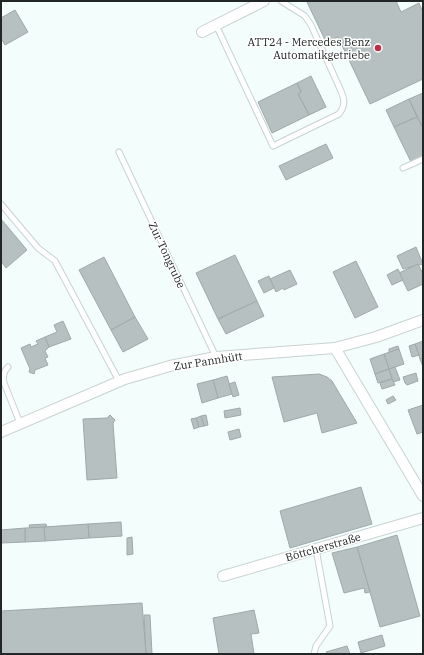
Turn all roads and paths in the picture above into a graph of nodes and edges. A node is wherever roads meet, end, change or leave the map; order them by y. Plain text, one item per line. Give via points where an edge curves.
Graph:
1 (264, 1) edge
2 (281, 1) edge
3 (216, 24) junction
4 (202, 32) dead end
5 (119, 152) dead end
6 (423, 159) edge
7 (403, 168) dead end
8 (1, 204) edge
9 (423, 320) edge
10 (335, 348) junction
11 (216, 357) junction
12 (8, 367) dead end
13 (119, 381) junction
14 (20, 424) junction
15 (1, 432) edge
16 (423, 496) edge
17 (423, 518) edge
18 (316, 549) junction
19 (223, 576) dead end
20 (314, 654) edge

1 - 3 street
2 - 3 lane via 305,16 311,25 342,91 344,108 339,114 273,146
3 - 4 street
5 - 11 lane, Zur Tongrube
6 - 7 lane
8 - 13 lane via 38,248 55,261
9 - 10 street, Zur Pannhütt
10 - 11 street, Zur Pannhütt
10 - 16 street
11 - 13 street, Zur Pannhütt via 170,366
12 - 14 lane via 3,376 4,383
13 - 14 street, Zur Pannhütt
14 - 15 street, Zur Pannhütt
17 - 18 street, Böttcherstraße
18 - 19 street, Böttcherstraße
18 - 20 lane via 330,626 316,646

